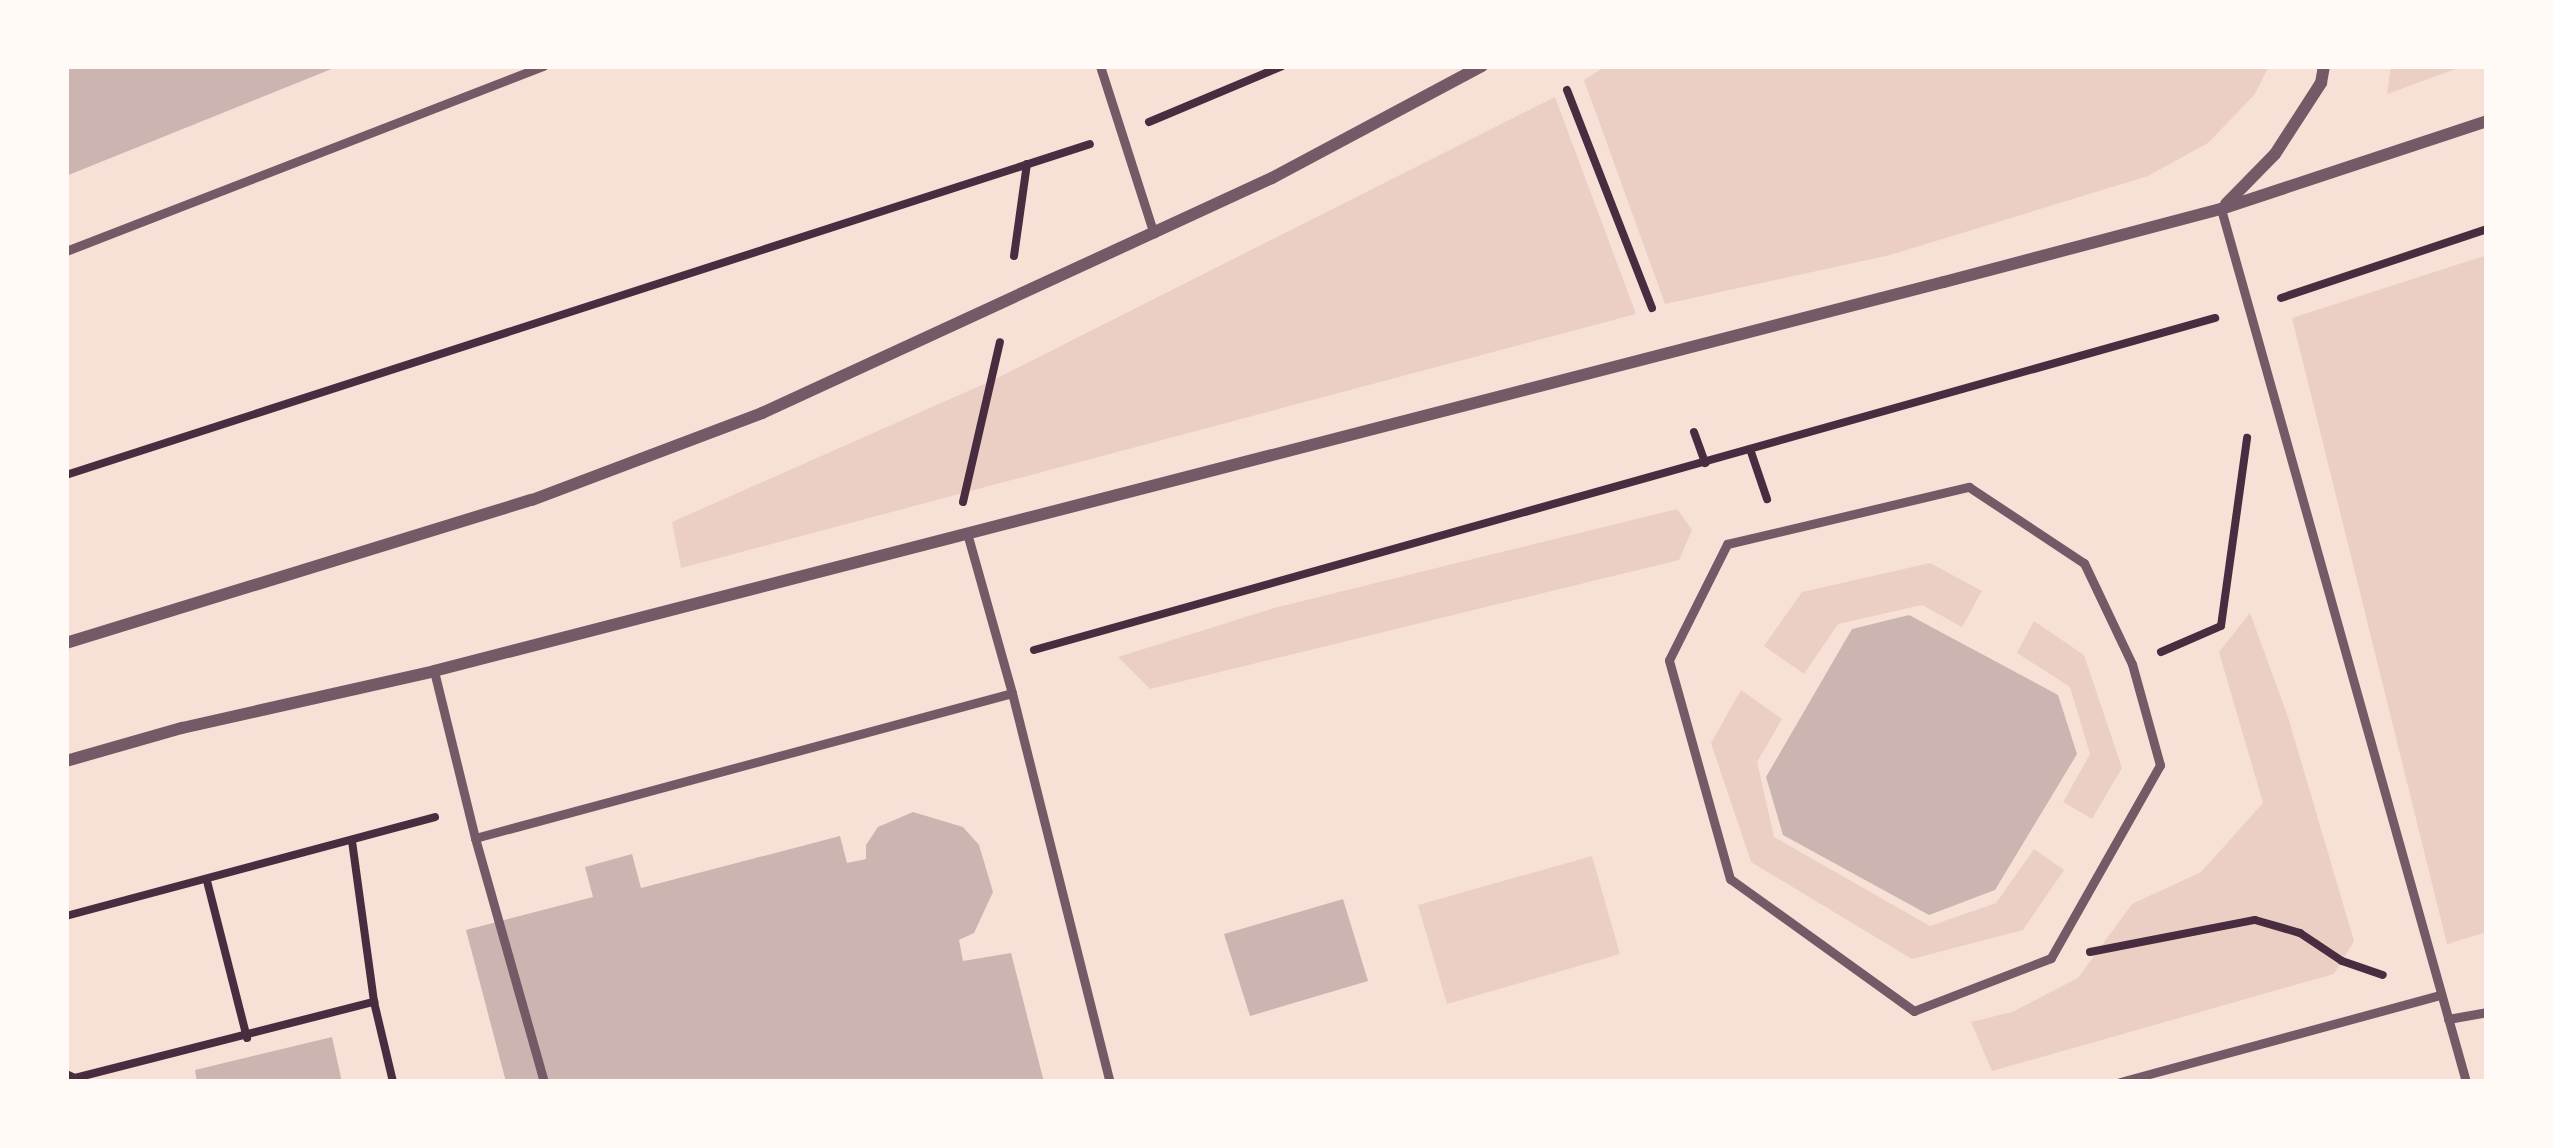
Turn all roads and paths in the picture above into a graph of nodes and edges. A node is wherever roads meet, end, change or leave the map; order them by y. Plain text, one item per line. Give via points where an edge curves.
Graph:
1 (542, 66) edge
2 (1100, 66) edge
3 (1282, 66) edge
4 (1482, 66) edge
5 (2324, 66) edge
6 (1568, 90) dead end
7 (2487, 121) edge
8 (1120, 134) junction
9 (2222, 209) junction
10 (2487, 229) edge
11 (1154, 234) junction
12 (66, 251) edge
13 (1652, 308) dead end
14 (2245, 309) junction
15 (993, 380) dead end
16 (2250, 420) dead end
17 (1694, 432) dead end
18 (1750, 449) junction
19 (1705, 463) junction
20 (66, 475) edge
21 (962, 494) dead end
22 (1778, 528) junction
23 (967, 533) junction
24 (66, 643) edge
25 (1001, 659) junction
26 (2132, 664) junction
27 (434, 671) junction
28 (1012, 693) junction
29 (66, 760) edge
30 (466, 808) junction
31 (475, 838) junction
32 (352, 841) junction
33 (207, 880) junction
34 (66, 916) edge
35 (2060, 941) junction
36 (2342, 961) dead end
37 (2440, 995) junction
38 (374, 1002) junction
39 (2487, 1012) edge
40 (2448, 1019) junction
41 (247, 1038) junction
42 (66, 1074) edge
43 (393, 1082) edge
44 (544, 1082) edge
45 (1110, 1082) edge
46 (2120, 1082) edge
47 (2466, 1082) edge

1 - 12 lane
2 - 8 lane
3 - 8 path
4 - 11 street
5 - 9 street via 2276,154
6 - 13 path
7 - 9 street
8 - 11 lane
8 - 20 path
9 - 14 lane
9 - 23 street
10 - 14 path
11 - 24 street via 762,413 532,500
14 - 18 path
14 - 37 lane
15 - 21 path
16 - 26 path via 2221,626
17 - 19 path
18 - 19 path
18 - 22 path
19 - 25 path
22 - 26 lane via 1970,487 2084,563
22 - 35 lane via 1727,544 1669,660 1730,879 1914,1011 2051,958
23 - 25 lane
23 - 27 street
25 - 28 lane
26 - 35 lane via 2160,765
27 - 29 street
27 - 30 lane
28 - 31 lane
28 - 45 lane
30 - 31 lane
30 - 32 path
31 - 44 lane
32 - 33 path
32 - 38 path
33 - 34 path
33 - 41 path
35 - 36 path via 2096,954 2255,920 2300,933
37 - 40 lane
37 - 46 lane
38 - 41 path
38 - 43 path
39 - 40 lane
40 - 47 lane
41 - 42 path

